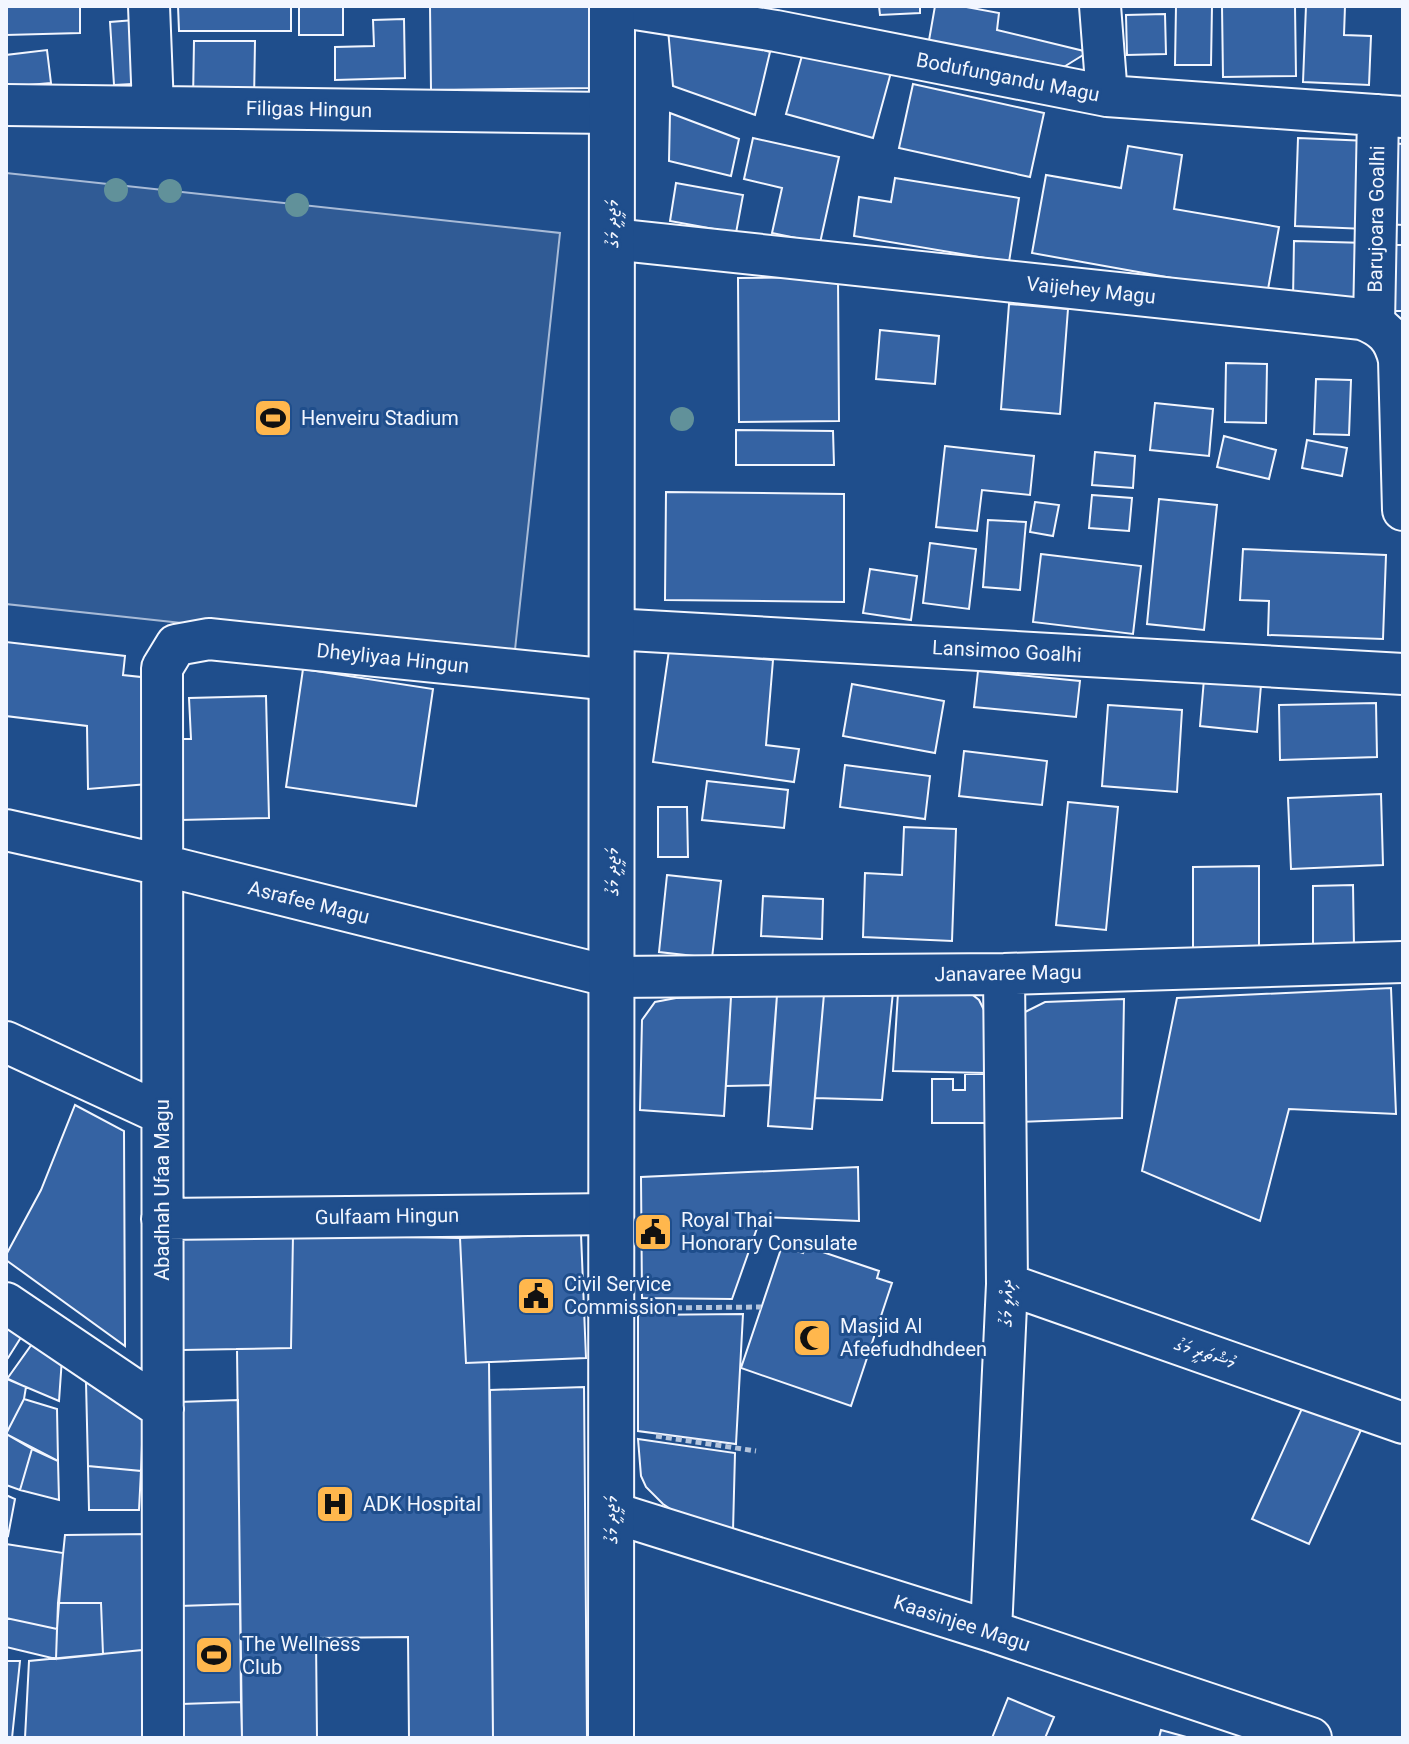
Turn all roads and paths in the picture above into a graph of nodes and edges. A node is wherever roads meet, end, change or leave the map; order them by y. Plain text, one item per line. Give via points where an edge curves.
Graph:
1 (149, 6) edge
2 (614, 6) edge
3 (1100, 6) edge
4 (1107, 96) junction
5 (6, 105) edge
6 (153, 107) junction
7 (612, 113) junction
8 (1391, 116) edge
9 (612, 239) junction
10 (1374, 324) junction
11 (1403, 510) edge
12 (612, 629) junction
13 (176, 645) joint
14 (1403, 674) edge
15 (612, 680) junction
16 (6, 830) edge
17 (162, 865) junction
18 (1403, 962) edge
19 (1004, 974) junction
20 (612, 977) junction
21 (6, 1042) edge
22 (162, 1114) junction
23 (612, 1214) junction
24 (162, 1219) junction
25 (1007, 1284) junction
26 (6, 1303) edge
27 (761, 1307) dead end
28 (611, 1309) junction
29 (163, 1409) junction
30 (1403, 1423) edge
31 (612, 1430) junction
32 (756, 1451) dead end
33 (611, 1512) junction
34 (991, 1631) junction
35 (163, 1738) edge
36 (611, 1738) edge
37 (1311, 1738) edge

1 - 6 street
2 - 4 street, Bodufungandu Magu via 776,31
2 - 7 street, މަޖީދީ މަގު
3 - 4 street
4 - 8 street, Bodufungandu Magu
5 - 6 street, Filigas Hingun
6 - 7 street, Filigas Hingun
7 - 9 street, މަޖީދީ މަގު
8 - 10 street, Barujoara Goalhi
9 - 10 street, Vaijehey Magu
9 - 12 street, މަޖީދީ މަގު
10 - 11 street via 1392,337 1399,360
12 - 14 street, Lansimoo Goalhi
12 - 15 street, މަޖީދީ މަގު
13 - 15 street, Dheyliyaa Hingun via 209,639
13 - 17 street, Abadhah Ufaa Magu via 162,668
15 - 20 street, މަޖީދީ މަގު
16 - 17 street, Asrafee Magu
17 - 20 street, Asrafee Magu
17 - 22 street, Abadhah Ufaa Magu
18 - 19 street, Janavaree Magu
19 - 20 street, Janavaree Magu
19 - 25 street, ދިއްލީ މަގު
20 - 23 street, މަޖީދީ މަގު
21 - 22 street
22 - 24 street, Abadhah Ufaa Magu
23 - 24 street, Gulfaam Hingun
23 - 28 street, މަޖީދީ މަގު
24 - 29 street, Abadhah Ufaa Magu
25 - 30 street, މުޝްތަރީ މަގު
25 - 34 street, ދިއްލީ މަގު
26 - 29 street
27 - 28 path
28 - 31 street, މަޖީދީ މަގު
29 - 35 street, Abadhah Ufaa Magu
31 - 32 path
31 - 33 street, މަޖީދީ މަގު
33 - 34 street, Kaasinjee Magu
33 - 36 street, މަޖީދީ މަގު
34 - 37 street, Kaasinjee Magu

